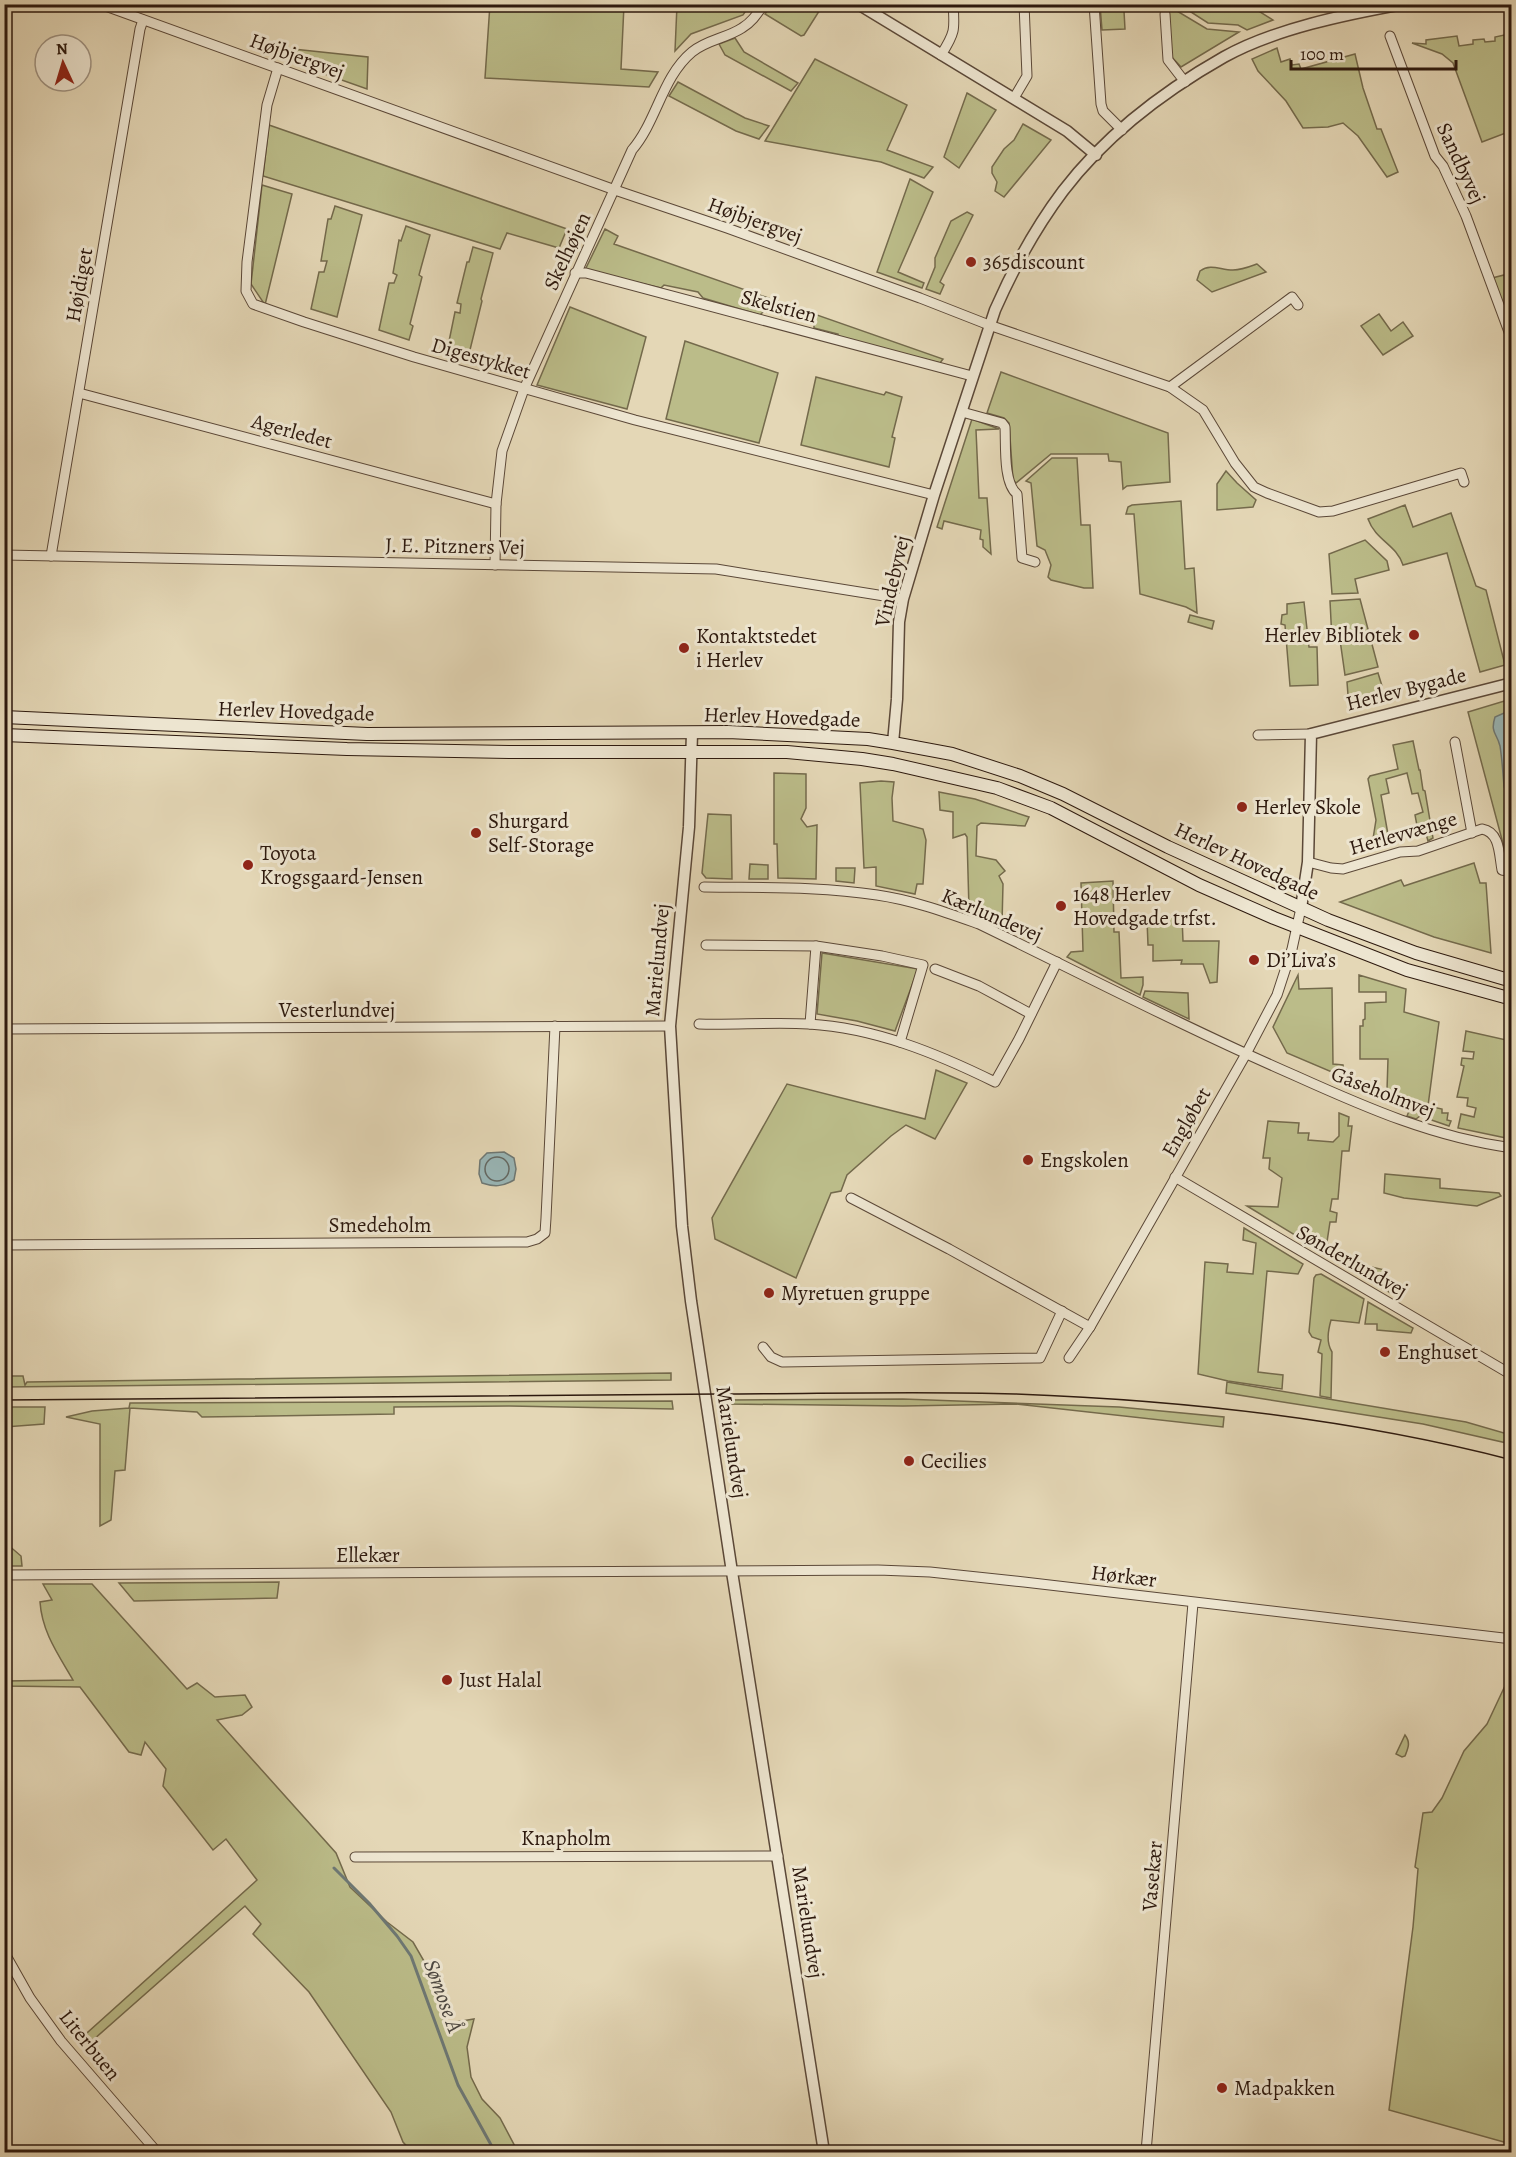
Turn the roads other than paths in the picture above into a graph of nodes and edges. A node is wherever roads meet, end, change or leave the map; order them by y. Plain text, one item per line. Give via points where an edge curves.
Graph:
1 (7, 4) edge
2 (100, 4) edge
3 (764, 4) edge
4 (858, 4) edge
5 (953, 4) edge
6 (1024, 4) edge
7 (1094, 4) edge
8 (1403, 4) edge
9 (1363, 8) edge
10 (1165, 14) dead end
11 (4, 20) edge
12 (143, 20) junction
13 (1390, 36) dead end
14 (941, 55) junction
15 (278, 68) junction
16 (1185, 82) junction
17 (1014, 98) junction
18 (1122, 129) junction
19 (1096, 155) junction
20 (615, 190) junction
21 (575, 273) junction
22 (1298, 305) dead end
23 (989, 325) junction
24 (1512, 340) edge
25 (972, 376) junction
26 (1170, 387) junction
27 (524, 389) junction
28 (79, 393) junction
29 (962, 412) junction
30 (1464, 482) dead end
31 (934, 495) junction
32 (496, 504) junction
33 (4, 555) edge
34 (51, 556) junction
35 (1035, 562) dead end
36 (495, 565) junction
37 (903, 599) junction
38 (1512, 683) edge
39 (4, 717) edge
40 (692, 733) junction
41 (1311, 734) junction
42 (4, 735) edge
43 (1258, 735) dead end
44 (1455, 742) dead end
45 (894, 743) junction
46 (692, 753) junction
47 (893, 764) junction
48 (1472, 833) junction
49 (1308, 862) junction
50 (1512, 872) edge
51 (704, 887) dead end
52 (1301, 908) junction
53 (1297, 928) junction
54 (706, 945) dead end
55 (816, 946) junction
56 (1057, 962) junction
57 (935, 969) dead end
58 (1512, 981) edge
59 (1512, 999) edge
60 (1031, 1014) junction
61 (699, 1024) dead end
62 (810, 1024) junction
63 (555, 1026) junction
64 (669, 1026) junction
65 (4, 1029) edge
66 (900, 1042) junction
67 (1246, 1054) junction
68 (1512, 1148) edge
69 (1175, 1177) junction
70 (850, 1198) dead end
71 (4, 1245) edge
72 (1062, 1311) junction
73 (1090, 1327) junction
74 (763, 1347) dead end
75 (1069, 1358) dead end
76 (1512, 1375) edge
77 (732, 1572) junction
78 (4, 1575) edge
79 (1192, 1603) junction
80 (1512, 1640) edge
81 (778, 1856) junction
82 (355, 1857) dead end
83 (4, 1952) edge
84 (157, 2152) edge
85 (824, 2152) edge
86 (1146, 2152) edge

1 - 11 street
2 - 12 street, Højbjergvej
3 - 20 street, Skelhøjen via 742,28 693,51 679,66 642,139 632,150
4 - 14 street
5 - 14 street via 955,28
6 - 17 street via 1027,76
7 - 18 street via 1101,104
8 - 9 street, Vindebyvej
9 - 16 street, Vindebyvej via 1272,37 1225,57
10 - 16 street via 1168,60
12 - 15 street, Højbjergvej
12 - 28 street, Højdiget
13 - 24 street, Sandbyvej via 1435,156 1466,216
14 - 17 street
15 - 20 street, Højbjergvej
15 - 27 street, Digestykket via 267,105 247,262 246,291 253,304
16 - 18 street, Vindebyvej
17 - 19 street via 1067,130
18 - 19 street, Vindebyvej
19 - 23 street, Vindebyvej via 1064,191 1031,239
20 - 21 street, Skelhøjen
20 - 23 street, Højbjergvej
21 - 25 street, Skelstien
21 - 27 street, Skelhøjen
22 - 26 street via 1292,297
23 - 25 street, Vindebyvej
23 - 26 street, Højbjergvej
25 - 29 street, Vindebyvej
26 - 30 street, Højbjergvej via 1203,410 1254,487 1319,512 1356,505 1461,473
27 - 31 street, Digestykket
27 - 32 street, Skelhøjen via 502,451
28 - 32 street, Agerledet
28 - 34 street, Højdiget
29 - 31 street, Vindebyvej
29 - 35 street via 1005,427 1008,480 1017,494 1022,558
31 - 37 street, Vindebyvej
32 - 36 street, Skelhøjen
33 - 34 street, J. E. Pitzners Vej
34 - 36 street, J. E. Pitzners Vej
36 - 37 street, J. E. Pitzners Vej via 716,569
37 - 45 street, Vindebyvej
38 - 41 street, Herlev Bygade
39 - 40 main road, Herlev Hovedgade via 367,734
40 - 45 main road, Herlev Hovedgade
40 - 46 street, Marielundvej
41 - 43 street, Herlev Bygade
41 - 49 street
42 - 46 main road, Herlev Hovedgade via 359,749
44 - 48 street, Herlevvænge
45 - 47 street, Vindebyvej
45 - 52 main road, Herlev Hovedgade via 952,754 1042,785
46 - 47 main road, Herlev Hovedgade via 787,752
46 - 64 street, Marielundvej via 689,827
47 - 53 main road, Herlev Hovedgade via 997,788 1051,807 1199,885
48 - 49 street, Herlevvænge via 1343,869
48 - 50 street, Herlevvænge via 1491,831 1502,870
49 - 52 street
51 - 56 street, Kærlundevej via 819,888 897,899 979,924
52 - 53 street
52 - 58 main road, Herlev Hovedgade via 1416,953
53 - 59 main road, Herlev Hovedgade via 1407,970
53 - 67 street, Engløbet via 1277,995
54 - 55 street
55 - 62 street
55 - 66 street via 923,965
56 - 60 street
56 - 67 street, Kærlundevej
57 - 60 street via 979,986
60 - 66 street via 995,1082 940,1055
61 - 62 street
62 - 66 street
63 - 64 street, Vesterlundvej
63 - 65 street, Vesterlundvej
63 - 71 street, Smedeholm via 545,1233 537,1239
64 - 77 street, Marielundvej via 683,1237
67 - 68 street, Gåseholmvej via 1384,1115 1435,1132
67 - 69 street, Engløbet
69 - 73 street, Engløbet
69 - 76 street, Sønderlundvej
70 - 72 street
72 - 73 street
72 - 74 street via 1040,1358 782,1362
73 - 75 street, Engløbet
77 - 78 street, Ellekær
77 - 79 street, Hørkær via 930,1572
77 - 81 street, Marielundvej
79 - 80 street, Hørkær
79 - 86 street, Vasekær
81 - 82 street, Knapholm
81 - 85 street, Marielundvej
83 - 84 street, Literbuen via 61,2041

